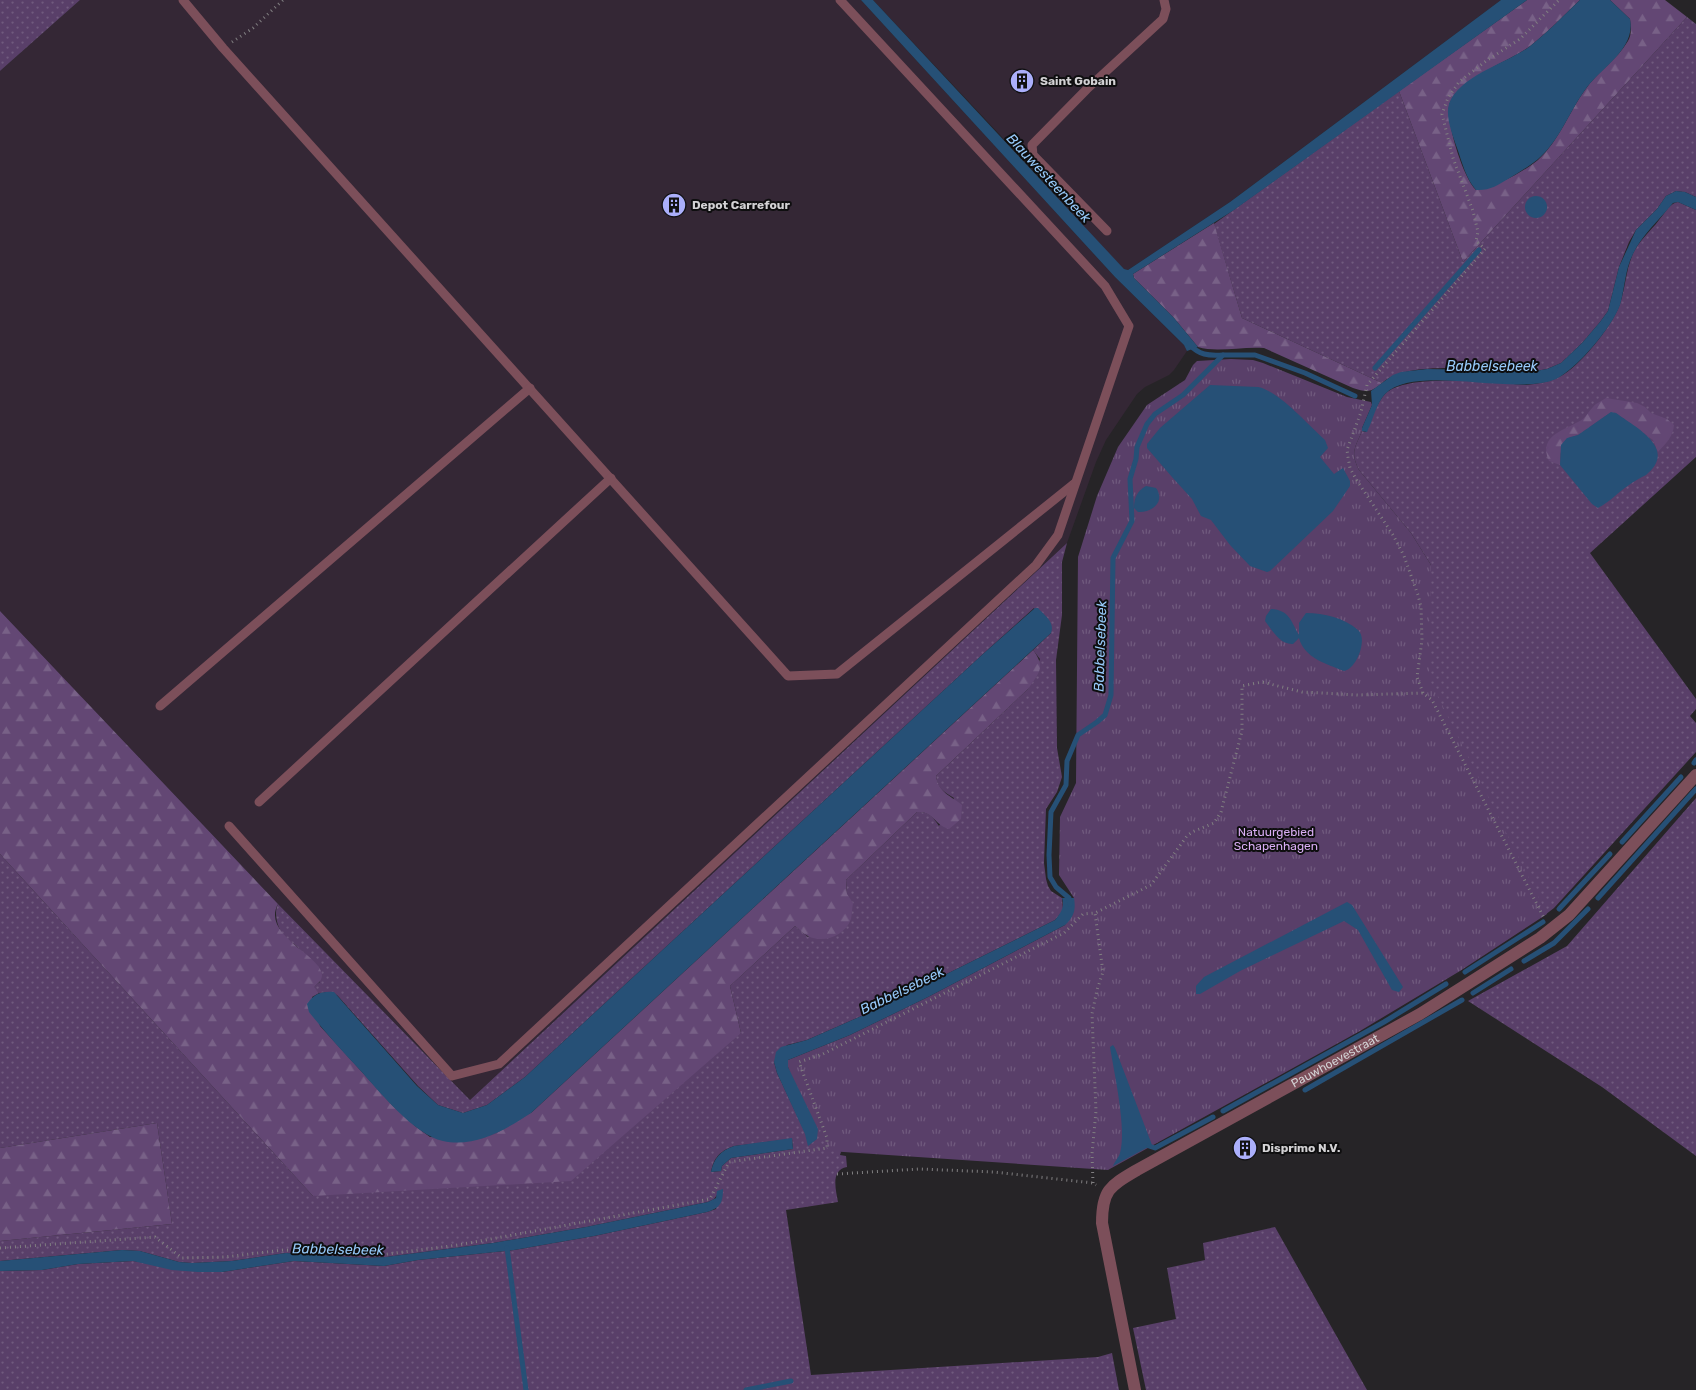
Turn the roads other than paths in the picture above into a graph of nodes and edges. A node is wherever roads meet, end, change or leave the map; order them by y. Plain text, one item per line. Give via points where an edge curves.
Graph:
1 (183, 0) edge
2 (840, 0) edge
3 (1164, 0) edge
4 (1107, 231) dead end
5 (530, 388) junction
6 (611, 478) junction
7 (1076, 483) junction
8 (160, 706) dead end
9 (1696, 775) edge
10 (259, 802) dead end
11 (229, 826) dead end
12 (1135, 1390) edge

1 - 5 lane
2 - 7 lane via 1105,286 1129,326
3 - 4 lane via 1163,19 1032,145 1033,155
5 - 6 lane
5 - 8 lane
6 - 7 lane via 788,676 837,674
6 - 10 lane
7 - 11 lane via 1058,535 1036,565 499,1064 452,1076
9 - 12 street, Pauwhoevestraat via 1569,915 1551,930 1420,1014 1137,1170 1107,1192 1103,1201 1102,1223

